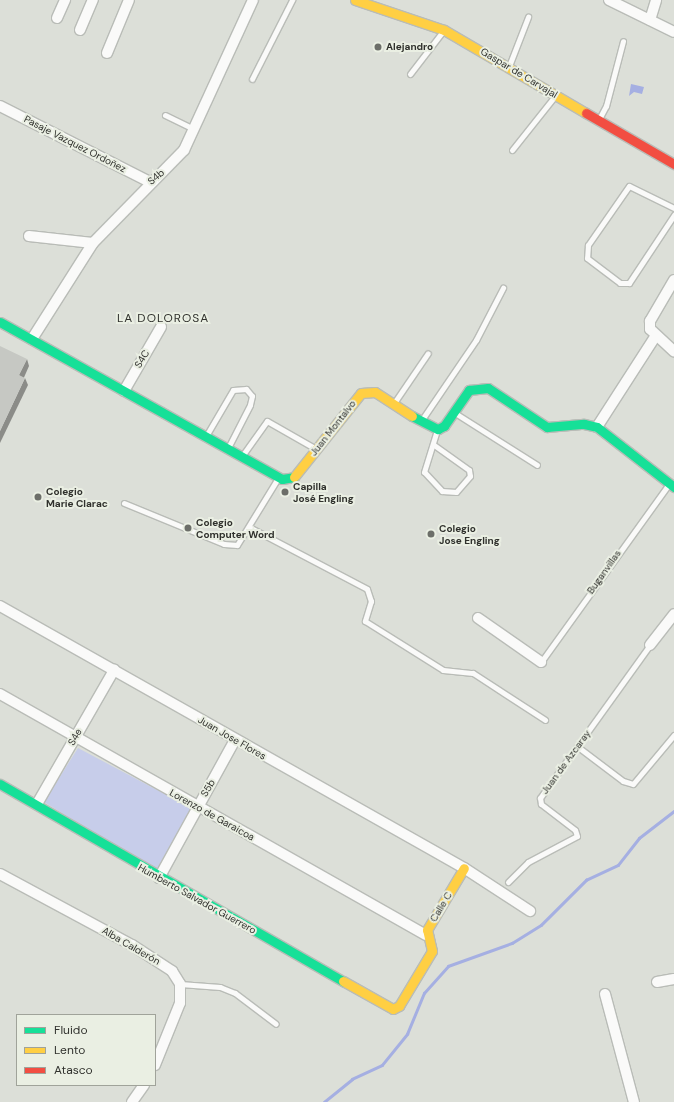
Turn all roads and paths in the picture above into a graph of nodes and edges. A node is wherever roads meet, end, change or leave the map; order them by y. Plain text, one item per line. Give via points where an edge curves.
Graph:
1 (65, 0) edge
2 (93, 0) edge
3 (129, 0) edge
4 (253, 0) edge
5 (292, 0) edge
6 (355, 0) edge
7 (610, 0) edge
8 (656, 0) edge
9 (57, 18) dead end
10 (528, 18) dead end
11 (650, 20) junction
12 (80, 30) dead end
13 (444, 30) junction
14 (674, 32) edge
15 (623, 41) dead end
16 (107, 53) dead end
17 (509, 66) junction
18 (410, 74) dead end
19 (252, 79) dead end
20 (556, 95) junction
21 (0, 106) edge
22 (165, 115) dead end
23 (599, 120) junction
24 (194, 129) junction
25 (512, 150) dead end
26 (674, 164) edge
27 (150, 182) junction
28 (674, 208) edge
29 (674, 214) edge
30 (29, 236) dead end
31 (93, 243) junction
32 (674, 280) edge
33 (503, 288) dead end
34 (0, 322) edge
35 (162, 327) dead end
36 (653, 333) junction
37 (32, 339) junction
38 (674, 351) edge
39 (428, 353) dead end
40 (124, 390) junction
41 (394, 404) junction
42 (454, 413) junction
43 (420, 422) junction
44 (597, 427) junction
45 (438, 429) junction
46 (205, 436) junction
47 (434, 445) junction
48 (228, 448) junction
49 (317, 449) junction
50 (242, 457) junction
51 (537, 465) dead end
52 (278, 478) junction
53 (671, 486) edge
54 (124, 503) dead end
55 (249, 527) junction
56 (0, 606) edge
57 (674, 614) edge
58 (478, 618) dead end
59 (650, 645) joint
60 (541, 662) joint
61 (114, 670) junction
62 (0, 694) edge
63 (545, 720) dead end
64 (674, 735) edge
65 (75, 736) junction
66 (235, 740) junction
67 (578, 746) junction
68 (0, 784) edge
69 (37, 804) junction
70 (197, 806) junction
71 (464, 868) junction
72 (0, 874) edge
73 (159, 878) junction
74 (508, 882) dead end
75 (530, 910) dead end
76 (426, 935) junction
77 (674, 979) edge
78 (658, 982) dead end
79 (180, 984) junction
80 (605, 994) dead end
81 (276, 1024) dead end
82 (156, 1063) edge
83 (143, 1086) edge
84 (132, 1102) edge
85 (634, 1102) edge

1 - 9 street
2 - 12 street
3 - 16 street
4 - 24 street, S4b
5 - 19 lane
6 - 13 street, Gaspar de Carvajal
7 - 11 street
8 - 11 street
10 - 17 lane
11 - 14 street
13 - 17 street, Gaspar de Carvajal
13 - 18 lane
15 - 23 lane via 606,106
17 - 20 street, Gaspar de Carvajal
20 - 23 street, Gaspar de Carvajal
20 - 25 lane
21 - 27 street, Pasaje Vazquez Ordoñez
22 - 24 lane
23 - 26 street, Gaspar de Carvajal
24 - 27 street, S4b via 178,159
27 - 31 street, S4b
28 - 29 lane via 629,186 588,245 587,258 620,283 629,283
30 - 31 street
31 - 37 street, S4b
32 - 36 street via 650,321
33 - 43 lane via 476,340
34 - 37 street
35 - 40 street, S4C
36 - 38 street
36 - 44 street
37 - 40 street
39 - 41 lane
40 - 46 street
41 - 43 street, Juan Montalvo
41 - 49 street, Juan Montalvo via 375,392 361,393
42 - 44 street via 469,390 477,386 488,388 547,427 584,424
42 - 45 street
42 - 51 lane
43 - 45 street, Juan Montalvo
44 - 53 street
45 - 47 lane
46 - 48 street
46 - 48 lane via 233,390 246,388 252,396 250,405
47 - 47 lane via 424,472 442,491 456,492 470,476 470,470
48 - 50 street
49 - 50 lane via 267,421
49 - 52 street, Juan Montalvo via 296,476 290,480
50 - 52 street
52 - 55 lane
53 - 60 lane, Buganvillas
54 - 55 lane via 231,546 237,545
55 - 63 lane via 366,589 371,601 365,621 443,670 473,673
56 - 61 street, Juan Jose Flores
57 - 59 street, Juan de Azcaray
58 - 60 street
59 - 67 lane, Juan de Azcaray
61 - 65 street, S4e
61 - 66 street, Juan Jose Flores
62 - 65 street, Lorenzo de Garaicoa
64 - 67 lane via 633,784 623,781
65 - 69 street, S4e
65 - 70 street, Lorenzo de Garaicoa
66 - 70 street, S5b
66 - 71 street, Juan Jose Flores
67 - 74 lane, Juan de Azcaray via 540,798 542,804 575,830 577,836 528,862
68 - 69 street, Humberto Salvador Guerrero
69 - 73 street, Humberto Salvador Guerrero
70 - 73 street, S5b
70 - 76 street, Lorenzo de Garaicoa
71 - 75 street, Juan Jose Flores
71 - 76 street, Calle C
72 - 79 street, Alba Calderón via 162,964
73 - 76 street, Humberto Salvador Guerrero via 397,1008 432,952
77 - 78 street
79 - 81 lane via 220,987 235,993
79 - 82 street via 180,1003
80 - 85 street
83 - 84 street

